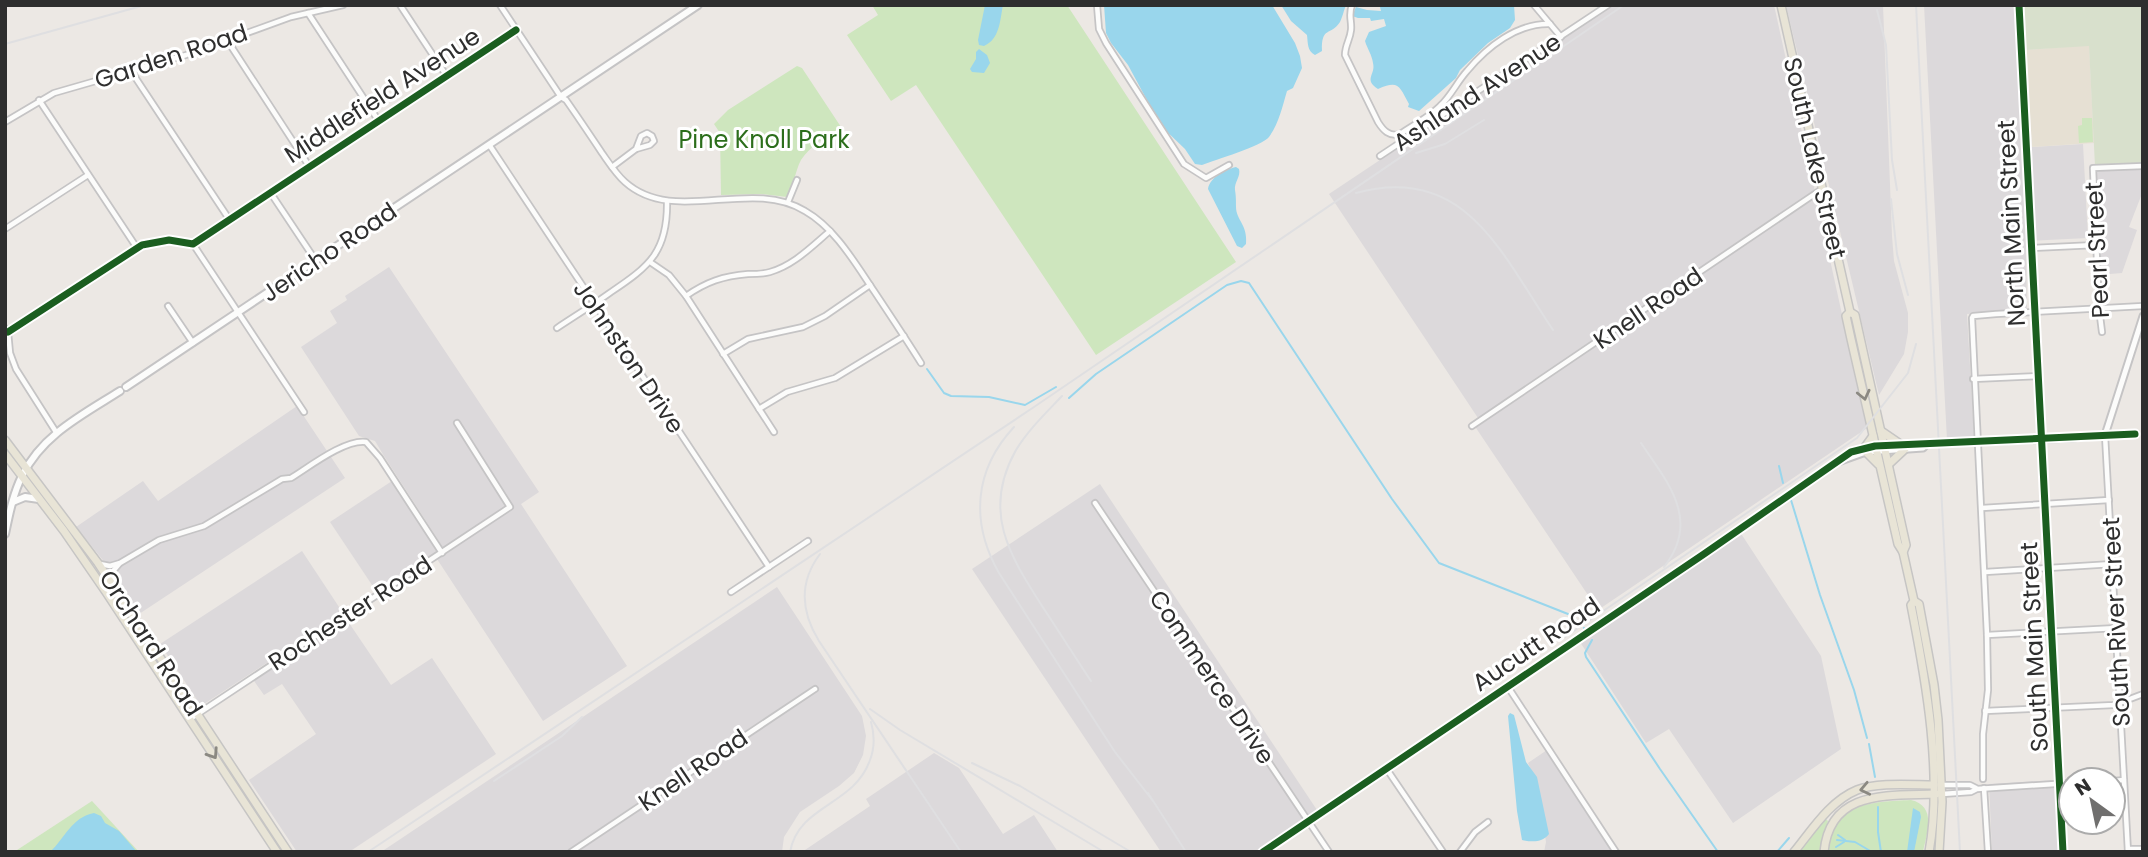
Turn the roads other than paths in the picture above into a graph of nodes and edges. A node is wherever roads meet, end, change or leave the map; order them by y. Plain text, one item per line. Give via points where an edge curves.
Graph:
1 (343, 5) edge
2 (400, 5) edge
3 (500, 5) edge
4 (698, 5) edge
5 (1097, 5) edge
6 (1352, 5) edge
7 (1534, 5) edge
8 (1608, 5) edge
9 (1781, 5) edge
10 (2019, 5) edge
11 (308, 13) junction
12 (1550, 24) junction
13 (516, 30) junction
14 (1561, 37) junction
15 (227, 40) junction
16 (131, 71) junction
17 (446, 75) junction
18 (561, 97) junction
19 (38, 100) junction
20 (378, 120) junction
21 (5, 122) edge
22 (490, 146) junction
23 (636, 149) dead end
24 (1380, 156) dead end
25 (1229, 165) dead end
26 (309, 166) junction
27 (2143, 166) edge
28 (612, 167) junction
29 (88, 175) junction
30 (797, 180) dead end
31 (1823, 188) junction
32 (270, 192) junction
33 (667, 201) junction
34 (788, 202) junction
35 (229, 219) junction
36 (5, 229) edge
37 (830, 231) junction
38 (193, 244) junction
39 (2096, 245) junction
40 (136, 248) junction
41 (2032, 248) junction
42 (316, 261) junction
43 (650, 262) junction
44 (870, 285) junction
45 (686, 296) junction
46 (595, 304) junction
47 (169, 306) dead end
48 (2143, 306) edge
49 (2099, 308) junction
50 (1850, 312) junction
51 (2035, 312) junction
52 (238, 313) junction
53 (2143, 316) edge
54 (557, 328) dead end
55 (7, 330) edge
56 (2102, 332) dead end
57 (904, 336) junction
58 (193, 343) junction
59 (723, 354) junction
60 (921, 363) dead end
61 (2037, 376) junction
62 (1973, 379) junction
63 (759, 409) junction
64 (304, 412) dead end
65 (457, 423) dead end
66 (1472, 426) dead end
67 (1881, 431) junction
68 (55, 432) junction
69 (774, 432) dead end
70 (2135, 434) dead end
71 (1873, 435) junction
72 (2105, 435) junction
73 (5, 440) edge
74 (2041, 440) junction
75 (1978, 443) junction
76 (1903, 447) junction
77 (1876, 448) junction
78 (1885, 448) junction
79 (1866, 449) junction
80 (5, 454) edge
81 (1884, 465) junction
82 (27, 468) junction
83 (22, 476) junction
84 (39, 499) junction
85 (2109, 500) junction
86 (13, 502) junction
87 (1095, 503) dead end
88 (2045, 504) junction
89 (1982, 508) junction
90 (5, 534) edge
91 (808, 541) dead end
92 (442, 553) junction
93 (98, 563) junction
94 (120, 563) junction
95 (2113, 564) junction
96 (769, 567) junction
97 (2049, 568) junction
98 (1984, 572) junction
99 (112, 585) junction
100 (731, 592) dead end
101 (2117, 628) junction
102 (2052, 632) junction
103 (1987, 635) junction
104 (1508, 687) junction
105 (815, 689) dead end
106 (2143, 694) edge
107 (2120, 703) junction
108 (2056, 708) junction
109 (1985, 711) junction
110 (197, 714) junction
111 (190, 719) junction
112 (2059, 766) edge
113 (2123, 766) edge
114 (1386, 768) junction
115 (1983, 779) dead end
116 (2057, 784) edge
117 (1984, 788) junction
118 (1937, 790) junction
119 (1309, 821) junction
120 (1488, 822) dead end
121 (2127, 833) edge
122 (2143, 849) edge
123 (2128, 851) edge
124 (277, 852) edge
125 (288, 852) edge
126 (571, 852) edge
127 (1264, 852) edge
128 (1329, 852) edge
129 (1443, 852) edge
130 (1460, 852) edge
131 (1616, 852) edge
132 (1794, 852) edge
133 (1824, 852) edge
134 (1929, 852) edge
135 (1939, 852) edge
136 (1988, 852) edge

1 - 11 street, Garden Road
2 - 17 street
3 - 13 street
4 - 18 main road, Jericho Road
5 - 25 street via 1106,43 1184,164 1206,178
6 - 12 street via 1345,55 1378,122 1394,135 1440,107 1467,70 1496,43 1524,27
7 - 12 street
8 - 14 street, Ashland Avenue
9 - 31 main road, South Lake Street
10 - 41 street, North Main Street
11 - 15 street, Garden Road
11 - 20 street
12 - 14 street
13 - 17 street, Middlefield Avenue
13 - 18 street
14 - 24 street, Ashland Avenue
15 - 16 street, Garden Road
15 - 26 street
16 - 19 street, Garden Road
16 - 35 street
17 - 20 street, Middlefield Avenue
18 - 22 main road, Jericho Road
18 - 28 street
19 - 21 street, Garden Road
19 - 29 street
20 - 26 street, Middlefield Avenue
22 - 42 main road, Jericho Road
22 - 46 street, Johnston Drive
23 - 28 street
26 - 32 street, Middlefield Avenue
27 - 39 street, Pearl Street via 2093,169
28 - 33 street via 633,188
29 - 36 street
29 - 40 street
30 - 34 street
31 - 50 main road, South Lake Street
31 - 66 street, Knell Road
32 - 35 street, Middlefield Avenue
32 - 42 street
33 - 34 street via 758,197
33 - 43 street via 664,234
34 - 37 street
35 - 38 street, Middlefield Avenue
37 - 44 street
37 - 45 street via 786,266 767,273 723,276
38 - 40 street via 162,240
38 - 52 street
39 - 41 street
39 - 49 street, Pearl Street
40 - 55 street
41 - 51 street, North Main Street
42 - 52 main road, Jericho Road
43 - 45 street via 669,275
43 - 46 street
44 - 57 street
44 - 59 street via 803,327 748,339
45 - 59 street
46 - 54 street
46 - 96 street, Johnston Drive
47 - 58 street
48 - 49 street
49 - 51 street
49 - 56 street, Pearl Street
50 - 67 main road, South Lake Street via 1855,315
50 -> 71 main road, South Lake Street via 1846,316
51 - 61 street, North Main Street
51 - 62 street via 1973,316
52 - 58 main road, Jericho Road
52 - 64 street
53 - 72 street
55 - 68 street via 16,369
57 - 60 street
57 - 63 street via 835,378 787,392
58 - 68 main road, Jericho Road
59 - 63 street
61 - 62 street
61 - 74 street, North Main Street
62 - 75 street
63 - 69 street
65 - 92 street, Rochester Road via 510,507
67 - 76 main road
67 - 78 main road, South Lake Street
68 - 82 main road, Jericho Road
70 - 72 street
71 - 77 main road, South Lake Street
71 - 79 main road
72 - 74 street, Aucutt Road
72 - 85 street, South River Street
73 - 82 main road, Orchard Road
74 - 75 street, Aucutt Road
74 - 88 street, South Main Street
75 - 76 street, Aucutt Road
75 - 89 street
76 - 78 street, Aucutt Road
76 - 81 main road
77 - 78 street, Aucutt Road
77 - 79 street, Aucutt Road
77 - 81 main road, South Lake Street
78 - 81 main road, South Lake Street
79 - 81 main road
79 - 104 street, Aucutt Road via 1838,462
80 - 83 main road, Orchard Road
81 - 118 main road, South Lake Street via 1906,545 1903,552 1914,601 1911,606
82 - 83 main road, Jericho Road
82 - 93 main road, Orchard Road
83 - 84 main road, Orchard Road
83 - 86 main road, Jericho Road
84 - 86 main road via 25,497
84 - 111 main road, Orchard Road
85 - 88 street
85 - 95 street, South River Street
86 - 90 main road, Jericho Road
87 - 119 street, Commerce Drive
88 - 89 street
88 - 97 street, South Main Street
89 - 98 street
91 - 96 street
92 - 94 street via 371,446 359,441 282,479 204,526 159,540
92 - 110 street, Rochester Road
93 - 94 street
93 - 99 main road, Orchard Road
94 - 99 street
95 - 97 street
95 - 101 street, South River Street
96 - 100 street
97 - 98 street
97 - 102 street, South Main Street
98 - 103 street
99 - 110 main road, Orchard Road
101 - 102 street
101 - 107 street, South River Street
102 - 103 street
102 - 108 street, South Main Street
103 - 109 street
104 - 114 street, Aucutt Road
104 - 131 street
105 - 126 street, Knell Road
106 - 107 street
107 - 108 street
107 - 113 street, South River Street
108 - 109 street
108 - 112 street, South Main Street
109 - 115 street
110 - 111 street, Rochester Road
110 - 125 main road, Orchard Road
111 -> 124 main road, Orchard Road
114 - 119 street, Aucutt Road
114 - 129 street
116 - 117 street
117 - 118 street via 1970,785
117 - 136 street
118 -> 132 main road via 1903,785 1857,790 1840,799
118 - 133 main road via 1871,798 1845,808 1826,836
118 - 134 main road, South Lake Street
118 - 135 main road, South Lake Street via 1942,828
119 - 127 street, Aucutt Road
119 - 128 street, Commerce Drive
120 - 130 street
121 - 123 street, South River Street
122 - 123 street

